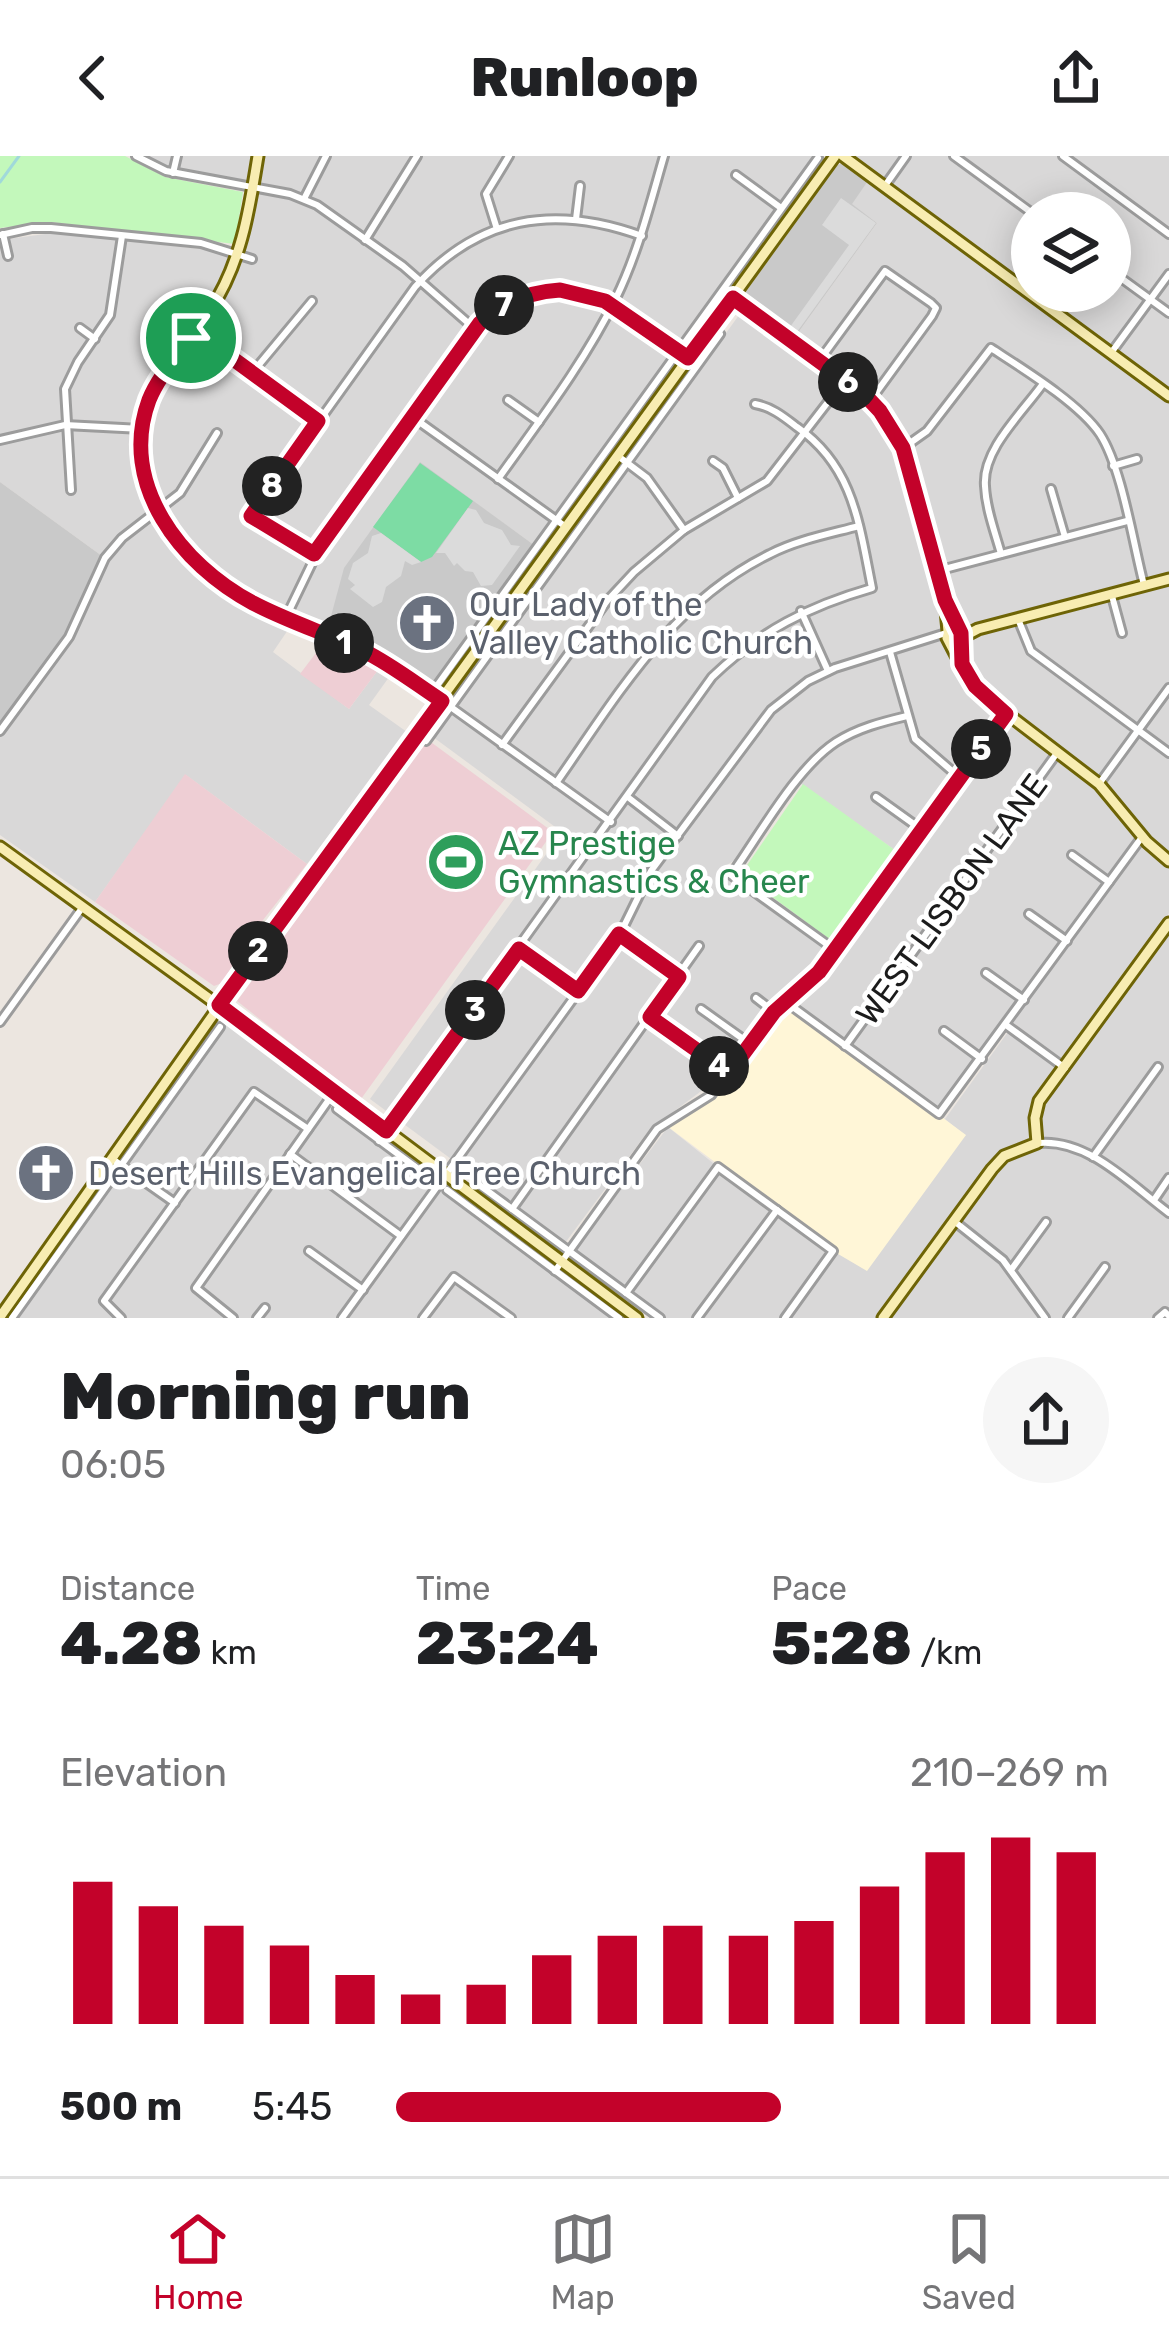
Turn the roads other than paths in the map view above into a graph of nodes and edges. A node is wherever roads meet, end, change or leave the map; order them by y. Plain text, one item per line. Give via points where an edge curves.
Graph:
1 (136, 156) edge
2 (178, 156) edge
3 (258, 156) edge
4 (326, 156) edge
5 (417, 156) edge
6 (509, 156) edge
7 (664, 156) edge
8 (839, 156) edge
9 (906, 156) edge
10 (954, 156) edge
11 (1063, 156) edge
12 (818, 158) edge
13 (173, 173) junction
14 (736, 175) dead end
15 (580, 186) dead end
16 (884, 187) junction
17 (253, 188) junction
18 (1011, 198) edge
19 (304, 199) junction
20 (782, 208) junction
21 (792, 216) junction
22 (576, 219) junction
23 (497, 229) junction
24 (1169, 234) edge
25 (2, 235) edge
26 (122, 236) junction
27 (642, 236) junction
28 (365, 240) junction
29 (238, 254) junction
30 (8, 256) dead end
31 (252, 259) dead end
32 (1169, 274) edge
33 (421, 281) junction
34 (1131, 286) edge
35 (733, 298) junction
36 (515, 300) junction
37 (1150, 300) junction
38 (312, 301) dead end
39 (612, 305) junction
40 (1169, 314) edge
41 (523, 319) dead end
42 (712, 326) junction
43 (80, 328) dead end
44 (475, 328) junction
45 (195, 331) junction
46 (95, 339) junction
47 (678, 351) junction
48 (1111, 353) junction
49 (688, 358) junction
50 (819, 361) junction
51 (252, 373) junction
52 (844, 380) junction
53 (1042, 385) junction
54 (1169, 396) edge
55 (508, 400) dead end
56 (870, 401) junction
57 (755, 404) dead end
58 (411, 416) junction
59 (318, 421) junction
60 (538, 422) junction
61 (65, 425) junction
62 (142, 429) junction
63 (217, 433) dead end
64 (806, 434) junction
65 (0, 440) edge
66 (903, 448) junction
67 (622, 459) junction
68 (1137, 459) dead end
69 (713, 461) dead end
70 (1113, 466) junction
71 (498, 479) junction
72 (1052, 489) dead end
73 (71, 490) dead end
74 (738, 498) junction
75 (157, 512) junction
76 (556, 520) junction
77 (1127, 521) junction
78 (859, 526) junction
79 (566, 527) junction
80 (684, 530) junction
81 (1065, 538) junction
82 (314, 554) junction
83 (1001, 554) junction
84 (937, 571) junction
85 (1169, 579) edge
86 (1144, 585) junction
87 (1112, 593) junction
88 (801, 611) junction
89 (286, 618) junction
90 (1018, 619) junction
91 (1122, 633) dead end
92 (954, 635) junction
93 (890, 652) junction
94 (828, 671) junction
95 (1169, 688) edge
96 (431, 694) junction
97 (446, 704) junction
98 (1006, 714) junction
99 (907, 716) junction
100 (1138, 730) junction
101 (0, 731) edge
102 (426, 741) dead end
103 (502, 745) junction
104 (1057, 752) junction
105 (1169, 753) edge
106 (960, 778) junction
107 (556, 783) junction
108 (1099, 784) junction
109 (628, 796) junction
110 (876, 797) dead end
111 (611, 822) junction
112 (922, 830) junction
113 (677, 836) junction
114 (1142, 837) junction
115 (0, 847) edge
116 (1072, 855) dead end
117 (1169, 861) edge
118 (1109, 882) junction
119 (83, 907) junction
120 (1029, 914) dead end
121 (1169, 923) edge
122 (619, 934) junction
123 (1067, 941) junction
124 (699, 946) dead end
125 (519, 949) junction
126 (835, 950) junction
127 (986, 973) dead end
128 (679, 977) junction
129 (578, 991) junction
130 (756, 998) dead end
131 (1024, 1000) junction
132 (785, 1002) junction
133 (219, 1005) junction
134 (701, 1009) dead end
135 (774, 1012) junction
136 (650, 1017) junction
137 (0, 1022) edge
138 (1006, 1025) junction
139 (220, 1028) dead end
140 (944, 1031) dead end
141 (750, 1044) junction
142 (845, 1046) junction
143 (982, 1059) junction
144 (1158, 1067) dead end
145 (1065, 1068) junction
146 (729, 1073) junction
147 (335, 1091) junction
148 (337, 1109) dead end
149 (308, 1129) junction
150 (383, 1136) junction
151 (1037, 1143) junction
152 (290, 1154) junction
153 (1093, 1156) junction
154 (111, 1158) junction
155 (122, 1166) junction
156 (444, 1175) junction
157 (429, 1177) dead end
158 (1169, 1178) edge
159 (478, 1184) dead end
160 (447, 1190) dead end
161 (1153, 1201) junction
162 (175, 1203) junction
163 (512, 1209) junction
164 (777, 1210) junction
165 (1169, 1213) edge
166 (954, 1221) junction
167 (1046, 1222) dead end
168 (400, 1236) junction
169 (309, 1251) dead end
170 (570, 1251) junction
171 (559, 1267) junction
172 (1105, 1268) dead end
173 (1011, 1270) junction
174 (362, 1290) junction
175 (626, 1293) junction
176 (265, 1307) dead end
177 (0, 1317) edge
178 (508, 1317) edge
179 (12, 1318) edge
180 (121, 1318) edge
181 (233, 1318) edge
182 (257, 1318) edge
183 (342, 1318) edge
184 (423, 1318) edge
185 (619, 1318) edge
186 (637, 1318) edge
187 (659, 1318) edge
188 (697, 1318) edge
189 (784, 1318) edge
190 (884, 1318) edge
191 (1045, 1318) edge
192 (1068, 1318) edge

1 - 13 street
2 - 13 street
3 - 17 street
4 - 19 street
5 - 28 street
6 - 23 street via 486,194
7 - 27 street
8 - 16 street
8 - 21 street
9 - 16 street
10 - 18 street
11 - 24 street
12 - 20 street
13 - 17 street
14 - 20 street
15 - 22 street
16 - 48 street
17 - 19 street
17 - 29 street
19 - 28 street
20 - 21 street
20 - 47 street
21 - 35 street
22 - 23 street
22 - 27 street
23 - 33 street via 449,254
25 - 26 street via 32,228
25 - 30 street
26 - 29 street
26 - 46 street via 113,305
27 - 39 street
28 - 33 street
29 - 31 street
29 - 45 street
32 - 37 street
33 - 44 street
33 - 59 street
34 - 37 street
35 - 42 street
35 - 50 street
36 - 39 street via 560,290
36 - 41 street
36 - 44 street
37 - 40 street
37 - 48 street
38 - 51 street
39 - 47 street
39 - 60 street
42 - 49 street
42 - 67 street via 720,334
43 - 46 street
44 - 58 street
45 - 51 street
45 - 62 street via 154,389
46 - 61 street via 68,382
47 - 49 street
47 - 76 street
48 - 54 street
49 - 67 street
50 - 52 street
50 - 56 street via 885,272 936,308
51 - 59 street
52 - 56 street
52 - 64 street
53 - 66 street via 991,348 933,424
53 - 70 street via 1094,426
53 - 83 street via 986,470
55 - 60 street
56 - 66 street
57 - 64 street
58 - 71 street
58 - 82 street
59 - 82 street via 251,516
60 - 71 street
61 - 62 street
61 - 65 street
61 - 73 street
62 - 75 street via 141,468
63 - 75 street via 194,474
64 - 74 street via 767,481
64 - 78 street via 838,465
66 - 84 street
67 - 79 street
67 - 80 street via 647,478
67 - 97 street
68 - 70 street
69 - 74 street
70 - 77 street
71 - 76 street
72 - 81 street
74 - 80 street
75 - 89 street via 210,574
75 - 101 street via 105,558 69,637
76 - 79 street
76 - 96 street
77 - 81 street
77 - 86 street
78 - 88 street via 872,589
78 - 107 street via 775,551 699,600 653,646
79 - 97 street
80 - 103 street via 608,601
81 - 83 street
82 - 89 street
83 - 84 street
84 - 92 street
85 - 86 street
86 - 87 street
87 - 90 street
87 - 91 street
88 - 94 street
88 - 109 street via 712,677
89 - 96 street via 377,658
90 - 92 street
90 - 100 street via 1031,651
92 - 93 street
92 - 98 street via 975,686
93 - 94 street
93 - 99 street
94 - 113 street via 771,710
95 - 100 street
96 - 97 street
97 - 102 street
97 - 103 street
97 - 133 street
98 - 104 street
98 - 106 street
99 - 106 street via 920,745
99 - 126 street via 865,727 822,754 731,875
100 - 105 street
100 - 108 street
103 - 107 street
104 - 108 street
104 - 142 street, WEST LISBON LANE
106 - 112 street
107 - 111 street
108 - 114 street
109 - 111 street
109 - 113 street
110 - 112 street
111 - 125 street
112 - 126 street
113 - 122 street
114 - 117 street
114 - 118 street
115 - 119 street
116 - 118 street
118 - 123 street
119 - 133 street
119 - 137 street
120 - 123 street
121 - 145 street
122 - 128 street
122 - 129 street
123 - 131 street
124 - 128 street
125 - 129 street
125 - 150 street
126 - 132 street
127 - 131 street
128 - 136 street
129 - 156 street
130 - 135 street
131 - 138 street
132 - 135 street
132 - 142 street
133 - 147 street
133 - 154 street
134 - 141 street
135 - 141 street
136 - 146 street
136 - 163 street
138 - 143 street
138 - 145 street
139 - 155 street
140 - 143 street
141 - 146 street
142 - 143 street via 939,1114
144 - 153 street
145 - 151 street via 1040,1101
146 - 170 street via 711,1095 658,1129
147 - 149 street
147 - 150 street
148 - 150 street
149 - 152 street
149 - 162 street via 254,1091
150 - 156 street
150 - 157 street
151 - 153 street
151 - 166 street via 1004,1156
152 - 168 street
152 - 181 street via 196,1288
153 - 161 street
154 - 155 street
154 - 177 street
155 - 162 street
155 - 179 street
156 - 168 street
156 - 171 street
158 - 161 street
159 - 163 street
160 - 171 street
161 - 165 street
162 - 180 street via 104,1301
163 - 170 street
164 - 175 street via 718,1167
164 - 188 street
164 - 189 street via 833,1251
166 - 173 street
166 - 190 street
167 - 173 street
168 - 174 street
169 - 174 street
170 - 171 street
170 - 175 street
171 - 185 street
171 - 186 street
172 - 192 street
173 - 191 street
174 - 183 street
175 - 187 street
176 - 182 street
178 - 184 street via 454,1277

